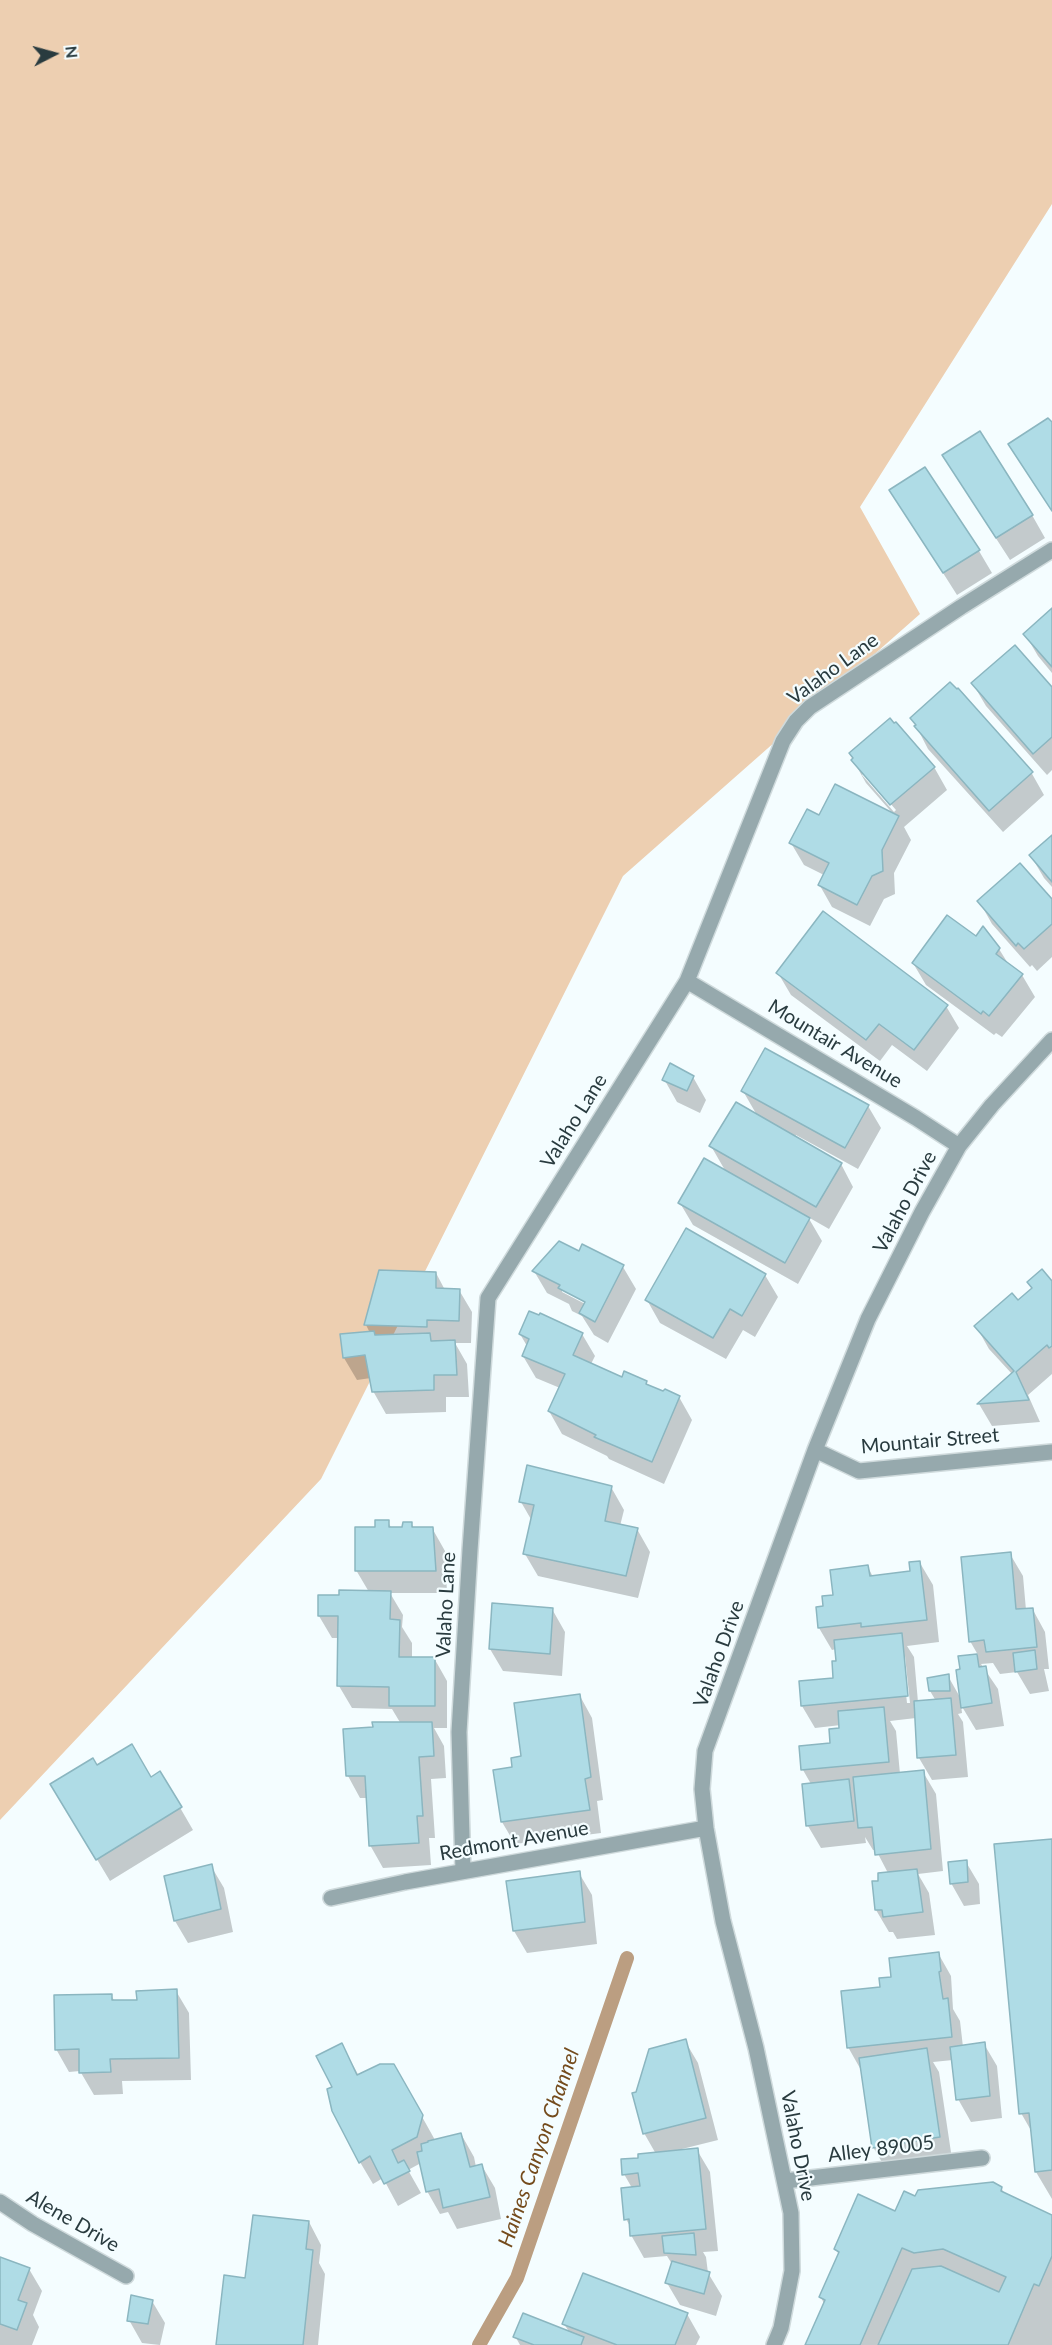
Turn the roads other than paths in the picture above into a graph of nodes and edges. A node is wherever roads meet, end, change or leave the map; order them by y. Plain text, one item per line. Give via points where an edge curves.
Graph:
1 (1052, 550) edge
2 (687, 981) junction
3 (1052, 1040) edge
4 (959, 1146) junction
5 (815, 1450) junction
6 (1052, 1452) edge
7 (706, 1828) junction
8 (463, 1871) junction
9 (331, 1898) dead end
10 (982, 2158) dead end
11 (785, 2181) junction
12 (0, 2202) edge
13 (126, 2276) dead end
14 (774, 2345) edge

1 - 2 street, Valaho Lane via 810,707 796,721 783,741
2 - 4 street, Mountair Avenue
2 - 8 street, Valaho Lane via 488,1298 459,1732
3 - 4 street, Valaho Drive
4 - 5 street, Valaho Drive via 868,1319
5 - 6 street, Mountair Street via 859,1471
5 - 7 street, Valaho Drive via 705,1751 702,1789
7 - 8 street, Redmont Avenue
7 - 11 street, Valaho Drive via 723,1921
8 - 9 street, Redmont Avenue
10 - 11 street, Alley 89005
11 - 14 street, Valaho Drive via 791,2213 792,2271
12 - 13 street, Alene Drive

